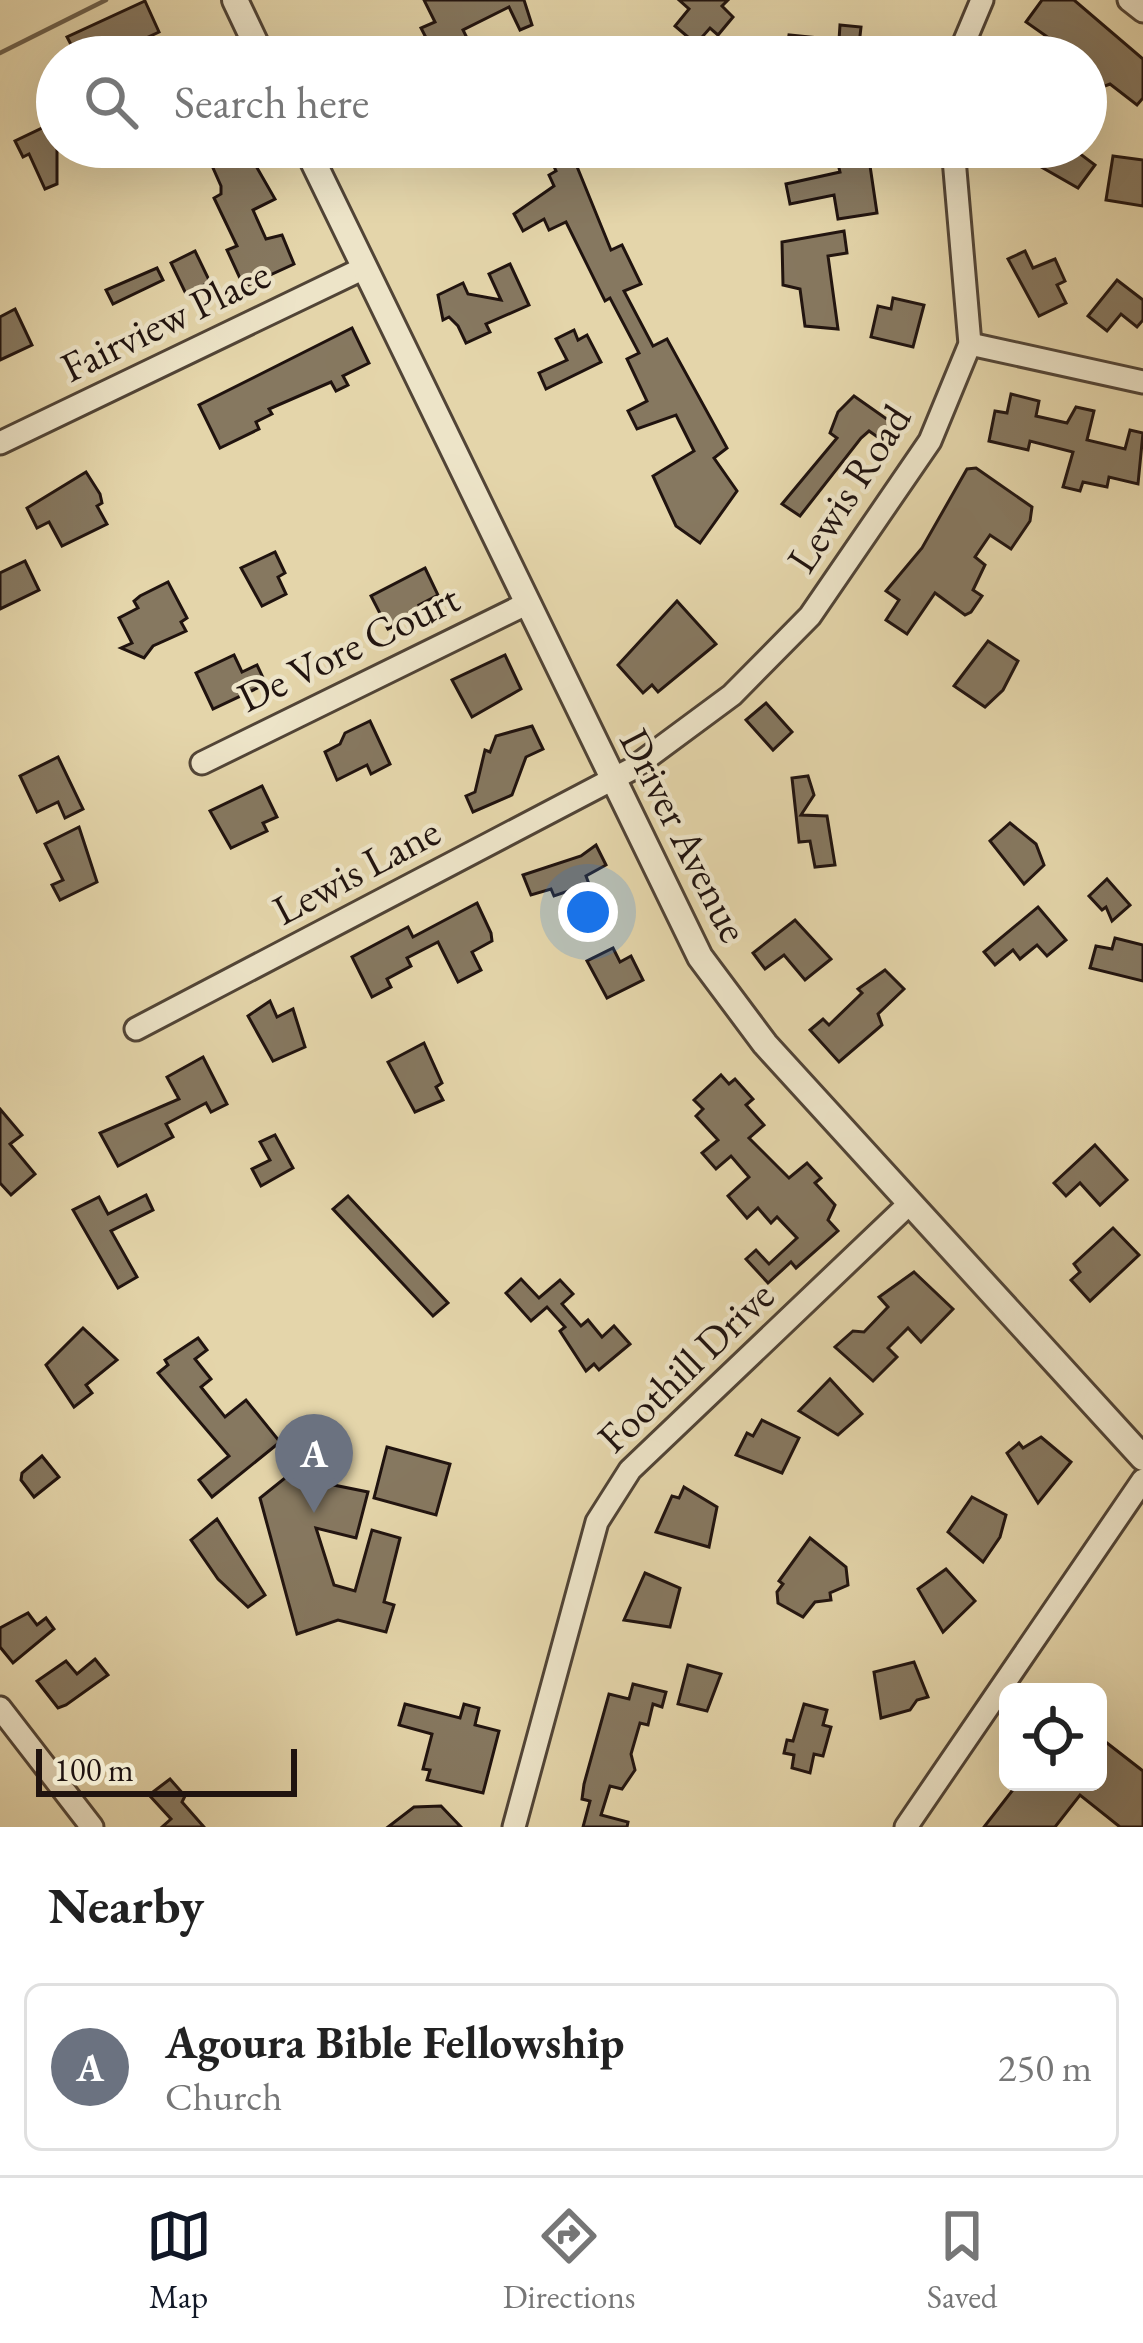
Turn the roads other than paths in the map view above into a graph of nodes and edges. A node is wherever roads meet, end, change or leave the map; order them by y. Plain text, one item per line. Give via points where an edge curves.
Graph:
1 (235, 0) edge
2 (982, 0) edge
3 (1130, 0) edge
4 (1143, 11) edge
5 (252, 36) edge
6 (967, 36) edge
7 (316, 168) edge
8 (955, 168) edge
9 (364, 268) junction
10 (970, 344) junction
11 (1143, 382) edge
12 (0, 443) edge
13 (528, 603) junction
14 (202, 763) dead end
15 (612, 779) junction
16 (136, 1029) dead end
17 (910, 1203) junction
18 (1143, 1458) edge
19 (1143, 1480) edge
20 (0, 1708) edge
21 (92, 1827) edge
22 (514, 1827) edge
23 (906, 1827) edge

1 - 5 street
2 - 6 street
3 - 4 street
7 - 9 street, Driver Avenue
8 - 10 street, Lewis Road
9 - 12 street, Fairview Place
9 - 13 street, Driver Avenue
10 - 11 street
10 - 15 street, Lewis Road via 930,440 810,616 731,695
13 - 14 street, De Vore Court
13 - 15 street, Driver Avenue
15 - 16 street, Lewis Lane
15 - 17 street, Driver Avenue via 725,993
17 - 18 street, Driver Avenue
17 - 22 street, Foothill Drive via 612,1496 597,1522
19 - 23 street
20 - 21 street

